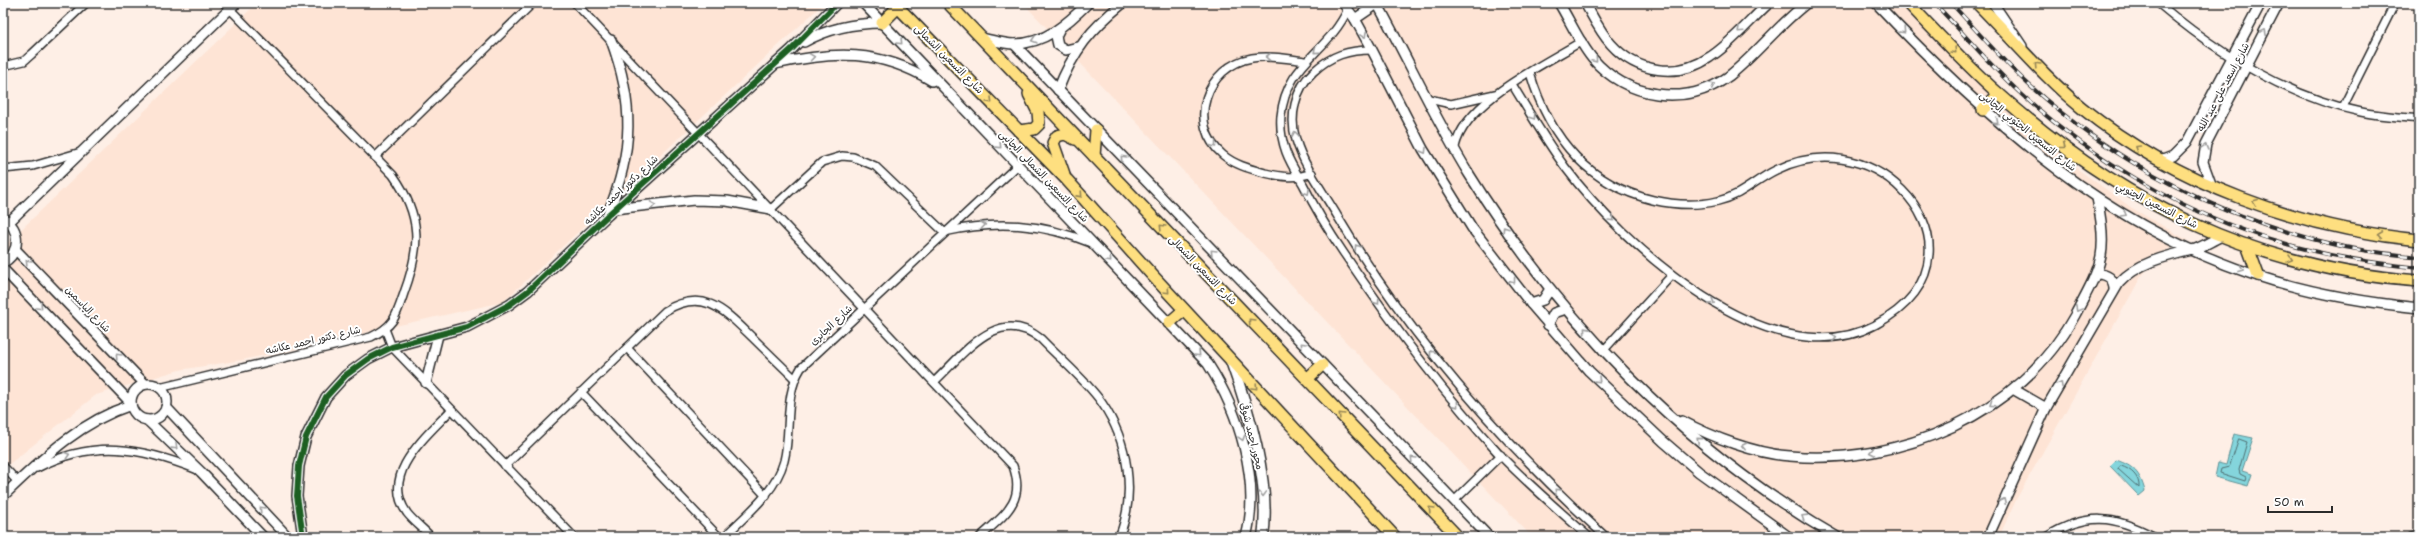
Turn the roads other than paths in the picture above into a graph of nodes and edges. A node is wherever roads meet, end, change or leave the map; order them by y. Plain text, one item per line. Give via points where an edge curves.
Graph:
1 (86, 3) edge
2 (533, 3) edge
3 (575, 3) edge
4 (837, 3) edge
5 (863, 3) edge
6 (948, 3) edge
7 (1088, 3) edge
8 (1123, 3) edge
9 (1559, 3) edge
10 (1585, 3) edge
11 (1769, 3) edge
12 (1807, 3) edge
13 (1876, 3) edge
14 (1908, 3) edge
15 (1978, 3) edge
16 (1993, 3) edge
17 (2158, 3) edge
18 (2261, 3) edge
19 (2279, 3) edge
20 (2395, 3) edge
21 (1377, 4) edge
22 (230, 5) edge
23 (896, 5) edge
24 (1345, 6) edge
25 (1355, 19) junction
26 (882, 23) junction
27 (1060, 28) junction
28 (981, 38) junction
29 (610, 40) junction
30 (1582, 41) junction
31 (1014, 44) junction
32 (1078, 47) junction
33 (792, 48) junction
34 (1372, 50) junction
35 (2025, 52) junction
36 (2233, 59) junction
37 (1306, 61) junction
38 (774, 64) junction
39 (3, 66) edge
40 (2246, 66) junction
41 (1530, 73) junction
42 (1024, 84) junction
43 (1512, 84) junction
44 (944, 88) junction
45 (1058, 90) junction
46 (1495, 94) junction
47 (1999, 94) junction
48 (1429, 99) junction
49 (2343, 107) junction
50 (1983, 110) junction
51 (2419, 119) edge
52 (1096, 130) junction
53 (1019, 131) junction
54 (699, 132) junction
55 (1080, 141) junction
56 (1455, 147) junction
57 (83, 151) junction
58 (1094, 156) junction
59 (375, 158) junction
60 (2160, 161) junction
61 (1018, 165) junction
62 (3, 169) edge
63 (1312, 173) junction
64 (1299, 178) junction
65 (1067, 180) junction
66 (2211, 184) junction
67 (2097, 198) junction
68 (771, 209) junction
69 (611, 212) junction
70 (6, 220) edge
71 (944, 232) junction
72 (2220, 237) junction
73 (2419, 240) edge
74 (1095, 245) junction
75 (2247, 246) junction
76 (15, 249) junction
77 (2192, 250) junction
78 (3, 263) edge
79 (3, 269) edge
80 (2097, 274) junction
81 (1672, 275) junction
82 (2258, 275) junction
83 (2419, 281) edge
84 (1550, 289) junction
85 (2114, 290) junction
86 (1531, 304) junction
87 (864, 307) junction
88 (2419, 308) edge
89 (1566, 309) junction
90 (1184, 310) junction
91 (1169, 324) junction
92 (1548, 325) junction
93 (385, 329) junction
94 (438, 335) junction
95 (392, 347) junction
96 (627, 348) junction
97 (1603, 351) junction
98 (1231, 361) junction
99 (1322, 365) junction
100 (794, 378) junction
101 (1307, 379) junction
102 (934, 382) junction
103 (426, 383) junction
104 (145, 384) junction
105 (159, 388) junction
106 (2013, 389) junction
107 (581, 392) junction
108 (131, 404) junction
109 (166, 407) junction
110 (2046, 408) junction
111 (451, 410) junction
112 (1668, 414) junction
113 (147, 420) junction
114 (1501, 455) junction
115 (3, 466) edge
116 (505, 466) junction
117 (31, 470) junction
118 (201, 472) junction
119 (18, 482) junction
120 (3, 496) edge
121 (766, 496) junction
122 (1454, 501) junction
123 (1572, 507) junction
124 (1565, 516) junction
125 (1265, 535) edge
126 (2419, 535) edge
127 (263, 537) edge
128 (288, 537) edge
129 (303, 537) edge
130 (431, 537) edge
131 (574, 537) edge
132 (719, 537) edge
133 (724, 537) edge
134 (980, 537) edge
135 (1119, 537) edge
136 (1246, 537) edge
137 (1395, 537) edge
138 (1458, 537) edge
139 (1489, 537) edge
140 (1589, 537) edge
141 (1606, 537) edge
142 (1788, 537) edge
143 (1837, 537) edge
144 (1988, 537) edge
145 (2046, 537) edge
146 (2155, 537) edge
147 (2411, 537) edge

1 - 39 street via 32,54 13,65
2 - 59 street
3 - 29 street
4 - 33 street, شارع دكتور احمد عكاشه
5 - 26 street, شارع التسعين الشمالى الجانبى
6 - 28 main road, شارع التسعين الشمالى
7 - 27 street
8 - 32 street via 1101,21
9 - 30 street
11 -> 10 street via 1712,56 1687,68 1673,71 1644,67 1620,53 1601,30
30 -> 12 street via 1604,70 1634,89 1652,94 1688,94 1705,89 1730,75
13 -> 50 street, شارع التسعين الجنوبي الجانبى via 1937,67
14 -> 47 main road, شارع التسعين الجنوبي
15 - 35 main road
16 - 35 street
17 - 36 street
18 - 36 street, شارع اسعد على عبد الله
40 -> 19 street, شارع اسعد على عبد الله
20 - 49 street
21 - 25 street
21 - 48 street
22 - 57 street
22 - 59 street, شارع دكتور احمد عكاشه
23 - 26 main road
23 -> 53 main road, شارع التسعين الشمالى
24 - 25 street
24 -> 37 street via 1331,37
25 -> 34 street
26 - 33 street, شارع دكتور احمد عكاشه via 860,23 836,28
26 -> 44 street, شارع التسعين الشمالى الجانبى
27 -> 31 street via 1032,41
27 - 32 street via 1056,36 1058,45 1070,51
28 - 31 street
28 - 42 main road, شارع التسعين الشمالى
29 - 54 street
29 - 69 street via 628,98 629,128 626,158
30 - 41 street
31 - 45 street
32 - 45 street
33 - 38 street, شارع دكتور احمد عكاشه
63 -> 34 street via 1296,140 1294,129 1295,105 1299,91 1309,76 1337,55 1354,50
34 -> 86 street via 1423,149 1472,228
60 -> 35 main road via 2121,138 2081,107
36 - 40 street
36 - 60 street, شارع اسعد على عبد الله via 2187,142 2173,156
37 - 64 street via 1290,82 1281,118 1286,152
37 -> 64 street via 1264,57 1235,63 1215,79 1207,94 1204,109 1209,138 1229,160 1262,172
38 -> 44 street via 832,54 863,55 892,62 920,73
38 - 54 street, شارع دكتور احمد عكاشه
40 - 49 street via 2294,89
66 -> 40 street, شارع اسعد على عبد الله via 2203,162 2206,144
41 - 43 street
81 -> 41 street via 1715,304 1778,331 1806,338 1838,338 1880,323 1911,298 1921,284 1927,267 1929,241 1920,213 1902,189 1870,167 1842,158 1817,158 1788,165 1740,193 1710,203 1676,204 1629,193 1597,176 1572,152 1544,110
42 - 53 main road via 1038,112 1040,124 1027,132
42 - 55 main road, شارع التسعين الشمالى
43 - 46 street
43 -> 81 street via 1564,166 1636,243
44 -> 61 street, شارع التسعين الشمالى الجانبى
45 - 52 street
46 - 48 street via 1451,104
46 - 56 street via 1466,120
47 - 50 main road
47 -> 72 main road, شارع التسعين الجنوبي via 2077,158 2114,182 2161,209
48 - 56 street
49 - 51 street
50 -> 67 street, شارع التسعين الجنوبي الجانبى via 2047,164
52 - 58 main road
99 -> 52 street
53 - 65 main road, شارع التسعين الشمالى
54 - 68 street
54 - 69 street, شارع دكتور احمد عكاشه
55 - 58 main road, شارع التسعين الشمالى
55 - 65 main road via 1065,134 1057,136 1053,143
84 -> 56 street via 1489,205
57 - 62 street via 33,166
57 - 70 street
101 -> 58 main road, شارع التسعين الشمالى
59 - 93 street, شارع دكتور احمد عكاشه via 404,191 412,209 416,228 417,248 414,267 395,320
60 - 66 main road
61 - 71 street, شارع الجابرى
61 - 74 street, شارع التسعين الشمالى الجانبى
63 - 64 street
123 -> 63 street via 1493,427 1442,366 1391,300
64 -> 114 street via 1325,224 1380,307 1430,374
65 -> 90 main road, شارع التسعين الشمالى
73 -> 66 main road via 2367,233 2312,221
67 -> 77 street, شارع التسعين الجنوبي الجانبى via 2142,226
67 - 80 street via 2104,236 2103,254
69 -> 68 street via 694,200 727,201
68 - 71 street via 822,162 837,157 853,156 875,166
68 - 87 street
69 - 94 street, شارع دكتور احمد عكاشه via 528,291 488,317 467,327
70 - 76 street via 17,238
71 -> 74 street via 987,224 1021,224 1064,233
71 - 87 street, شارع الجابرى
72 - 75 main road, شارع التسعين الجنوبي
72 - 77 street
74 -> 91 street, شارع التسعين الشمالى الجانبى
75 - 82 main road
75 -> 83 main road, شارع التسعين الجنوبي via 2351,274
76 - 78 street
104 -> 76 street, شارع الياسمين
77 -> 82 street, شارع التسعين الجنوبي الجانبى
77 - 85 street via 2169,255 2130,273
79 -> 108 street
80 - 85 street via 2112,279
80 -> 106 street via 2056,345
81 - 97 street
82 - 88 street, شارع التسعين الجنوبي الجانبى via 2326,294
84 - 86 street via 1543,300
84 - 89 street
110 -> 85 street
86 - 92 street
87 - 100 street, شارع الجابرى via 808,360
87 - 102 street
89 - 92 street via 1554,313
97 -> 89 street
90 - 91 main road
90 - 98 main road, شارع التسعين الشمالى
91 -> 136 street, شارع التسعين الشمالى الجانبى via 1208,364 1229,402 1248,461 1250,522
92 -> 142 street via 1589,371 1663,441 1724,491
93 - 95 street
93 - 105 street, شارع دكتور احمد عكاشه via 363,340
94 - 95 street, شارع دكتور احمد عكاشه
94 - 103 street
95 - 103 street
95 - 129 street, شارع دكتور احمد عكاشه via 368,359 346,375 326,397 312,423 299,466 297,496
96 - 100 street via 673,306 690,302 708,303 725,311
96 - 107 street
96 - 121 street
97 - 112 street
98 -> 125 main road, محور احمد شوقى via 1257,450 1263,484
98 -> 137 main road, شارع التسعين الشمالى
99 - 101 main road
122 -> 99 street
100 - 121 street, شارع الجابرى via 790,390 784,460 777,479
138 -> 101 main road, شارع التسعين الشمالى
102 - 134 street via 1013,466 1017,478 1017,494 1009,510
102 - 135 street via 984,335 995,329 1019,326 1041,339 1101,402 1114,422 1126,461 1128,487 1125,516
103 - 111 street
104 - 105 street
104 - 108 street via 133,393
105 - 109 street via 166,398
106 - 110 street
106 -> 112 street via 1979,412 1937,434 1900,446 1861,454 1789,456 1734,444
107 - 116 street
107 - 132 street
108 - 113 street via 139,416
108 - 117 street via 77,430
109 - 113 street via 157,418
128 -> 109 street
144 -> 110 street
111 - 116 street
111 - 130 street via 408,458 399,481 399,494 408,513
143 -> 112 street via 1759,487
113 -> 118 street
114 - 122 street
114 - 124 street
115 - 119 street
116 - 131 street
117 -> 118 street via 72,453 116,448 160,456
117 - 119 street
118 - 127 street
119 - 120 street
121 - 133 street, شارع الجابرى
122 - 139 street
123 - 124 street
123 - 141 street
124 - 140 street
126 - 147 street
145 - 146 street via 2075,523 2100,518 2120,521

